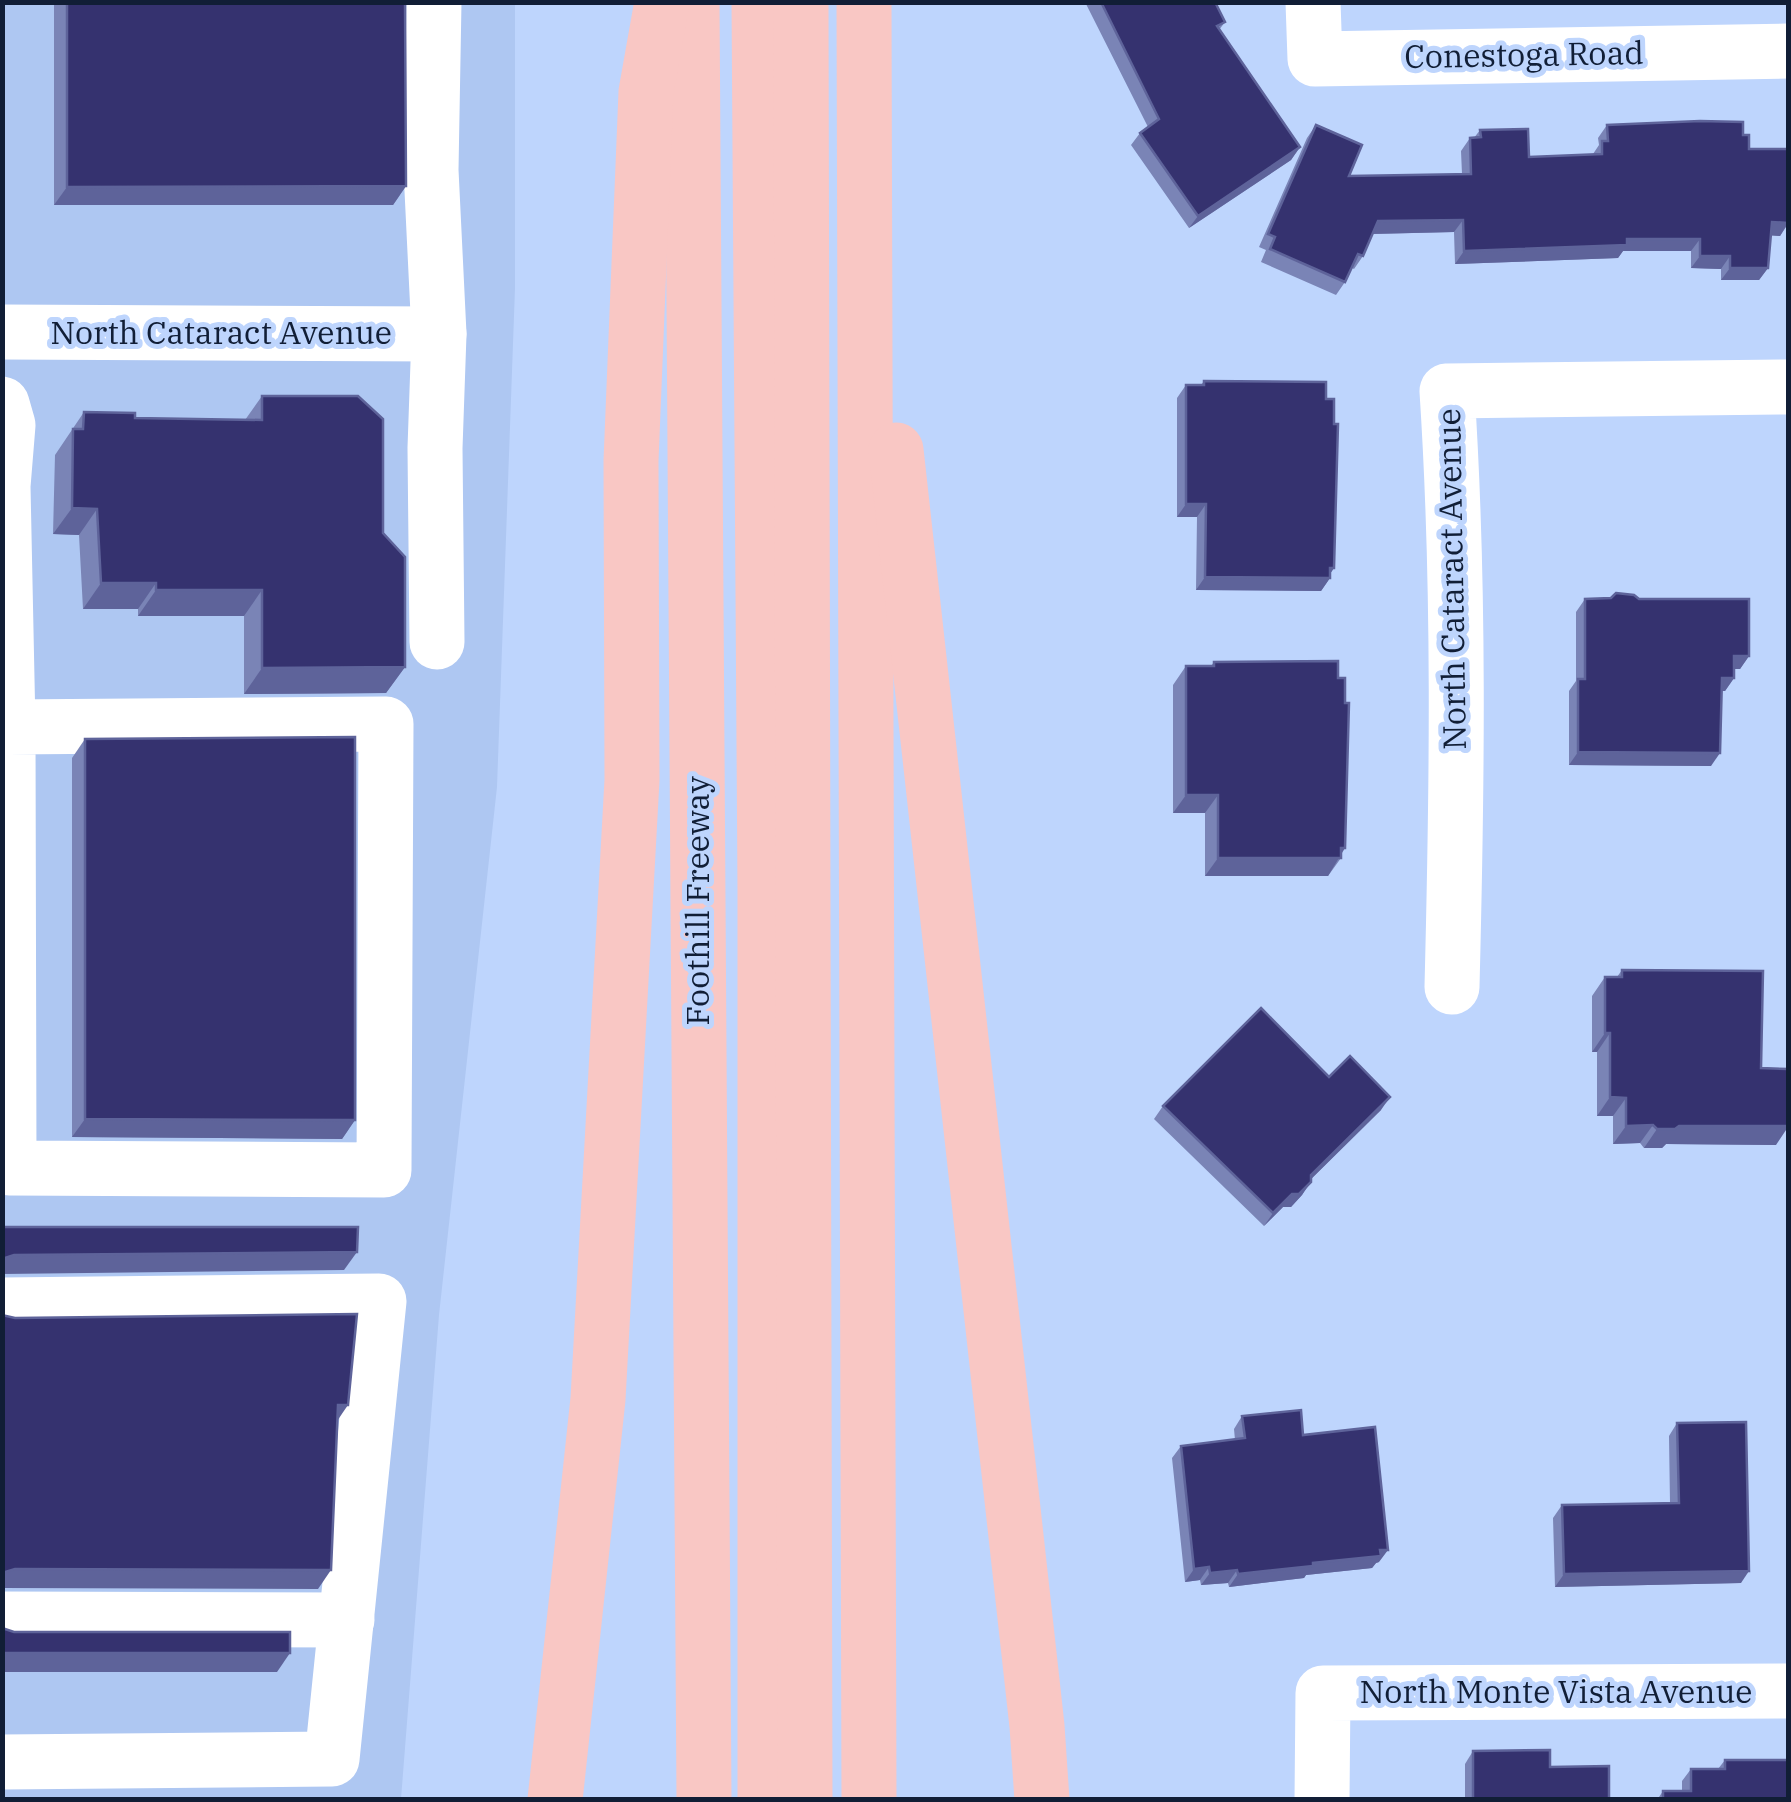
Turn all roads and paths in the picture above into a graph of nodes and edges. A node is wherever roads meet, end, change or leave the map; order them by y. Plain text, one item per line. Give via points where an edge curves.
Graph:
1 (434, 2) edge
2 (662, 2) edge
3 (692, 2) edge
4 (759, 2) edge
5 (801, 2) edge
6 (864, 2) edge
7 (1312, 2) edge
8 (1788, 51) edge
9 (864, 167) junction
10 (2, 332) edge
11 (439, 334) junction
12 (1788, 388) edge
13 (2, 404) edge
14 (3, 486) edge
15 (437, 642) dead end
16 (6, 727) edge
17 (6, 867) edge
18 (1452, 988) dead end
19 (6, 1168) edge
20 (2, 1305) edge
21 (2, 1619) edge
22 (347, 1620) junction
23 (1788, 1691) edge
24 (2, 1762) edge
25 (88, 1781) edge
26 (555, 1800) edge
27 (704, 1800) edge
28 (764, 1800) edge
29 (805, 1800) edge
30 (869, 1800) edge
31 (1042, 1800) edge
32 (1322, 1800) edge

1 - 11 street via 431,170
2 - 26 highway via 645,111 631,461 632,780 598,1399
3 - 27 highway, Foothill Freeway
4 - 28 highway
5 - 29 highway
6 - 9 highway
7 - 8 street, Conestoga Road via 1315,59
9 - 30 highway
9 - 31 highway
10 - 11 street, North Cataract Avenue
11 - 15 street
12 - 18 street, North Cataract Avenue via 1447,392 1456,526
13 - 14 street via 8,425
14 - 16 street
16 - 17 street
16 - 19 street via 386,724 384,1170
17 - 19 street
20 - 22 street via 378,1300
21 - 22 street
22 - 25 street via 332,1759
23 - 32 street, North Monte Vista Avenue via 1323,1693
24 - 25 street

